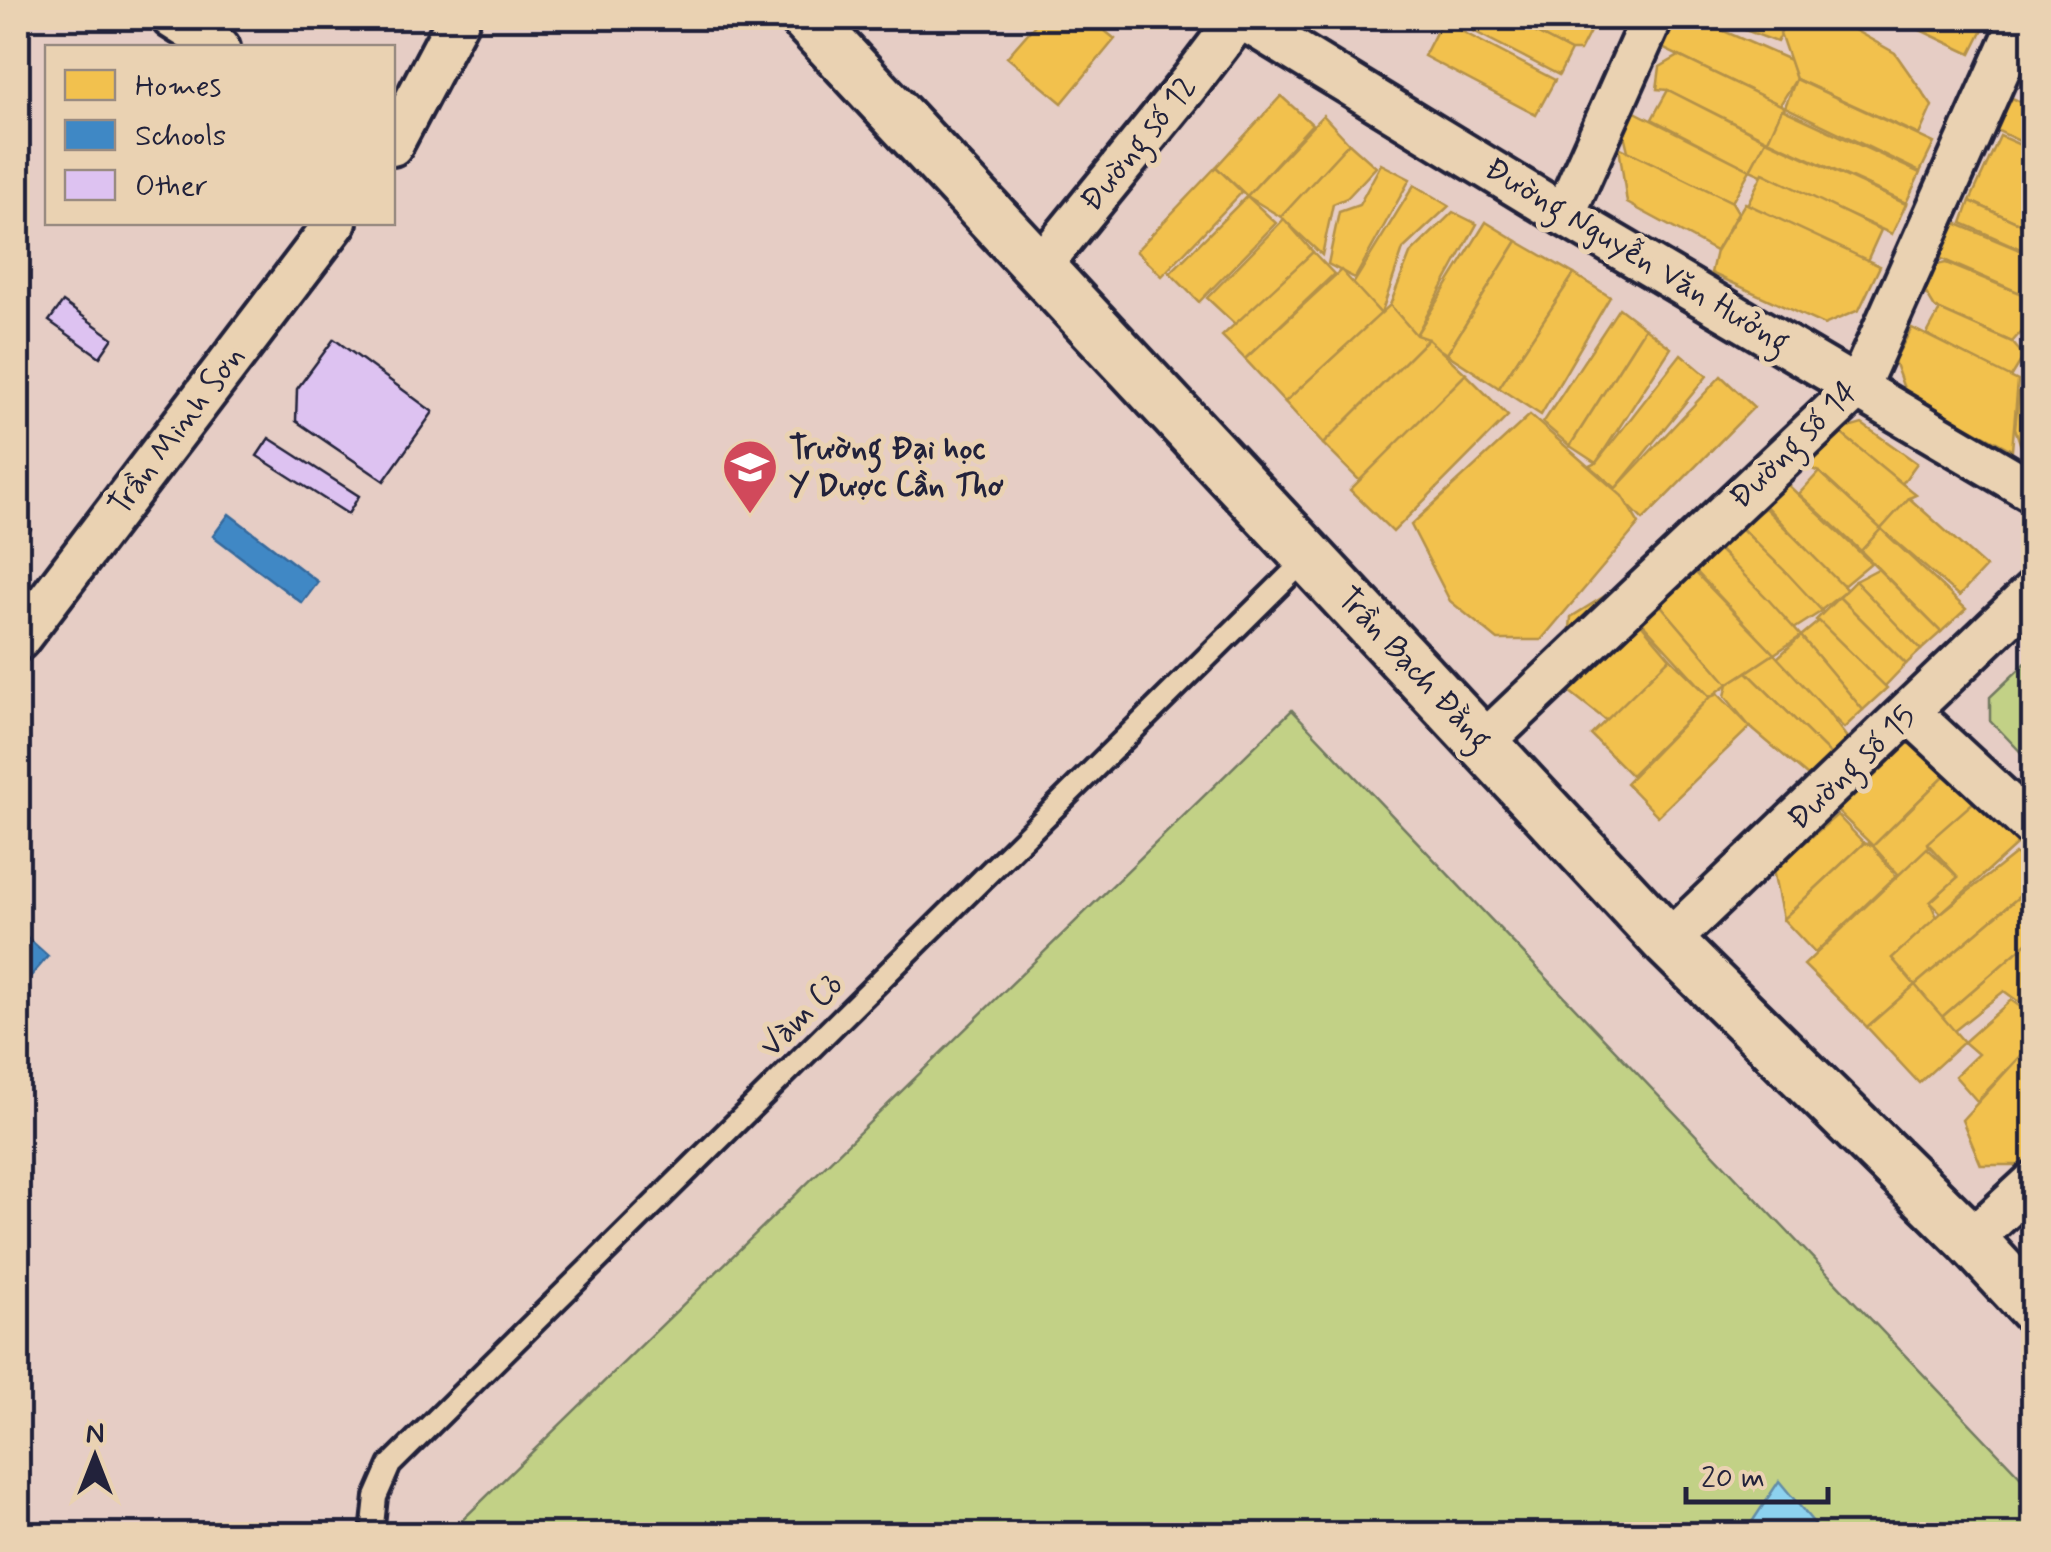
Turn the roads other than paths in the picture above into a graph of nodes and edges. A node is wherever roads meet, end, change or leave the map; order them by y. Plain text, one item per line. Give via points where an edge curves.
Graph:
1 (172, 18) edge
2 (459, 18) edge
3 (806, 18) edge
4 (1240, 18) edge
5 (1652, 18) edge
6 (2022, 18) edge
7 (215, 45) edge
8 (395, 139) edge
9 (1564, 215) junction
10 (334, 225) edge
11 (1038, 269) junction
12 (1858, 387) junction
13 (2034, 492) edge
14 (1308, 558) junction
15 (2034, 591) edge
16 (18, 640) edge
17 (1910, 713) junction
18 (1484, 742) junction
19 (2034, 828) edge
20 (1668, 942) junction
21 (2034, 1182) edge
22 (1971, 1240) junction
23 (2034, 1308) edge
24 (372, 1534) edge

1 - 7 street
2 - 8 street
3 - 11 street, Trần Bạch Đằng
4 - 9 street, Đường Nguyễn Văn Hưởng
4 - 11 street, Đường số 12
5 - 9 street
6 - 12 street, Đường số 14
9 - 12 street, Đường Nguyễn Văn Hưởng
10 - 16 street, Trần Minh Sơn
11 - 14 street, Trần Bạch Đằng
12 - 13 street, Đường Nguyễn Văn Hưởng
12 - 18 street, Đường số 14
14 - 18 street, Trần Bạch Đằng
14 - 24 lane, Vàm Cỏ via 390,1465 376,1497
15 - 17 street, Đường số 15
17 - 19 street
17 - 20 street, Đường số 15
18 - 20 street, Trần Bạch Đằng
20 - 22 street, Trần Bạch Đằng
21 - 22 street
22 - 23 street, Trần Bạch Đằng

